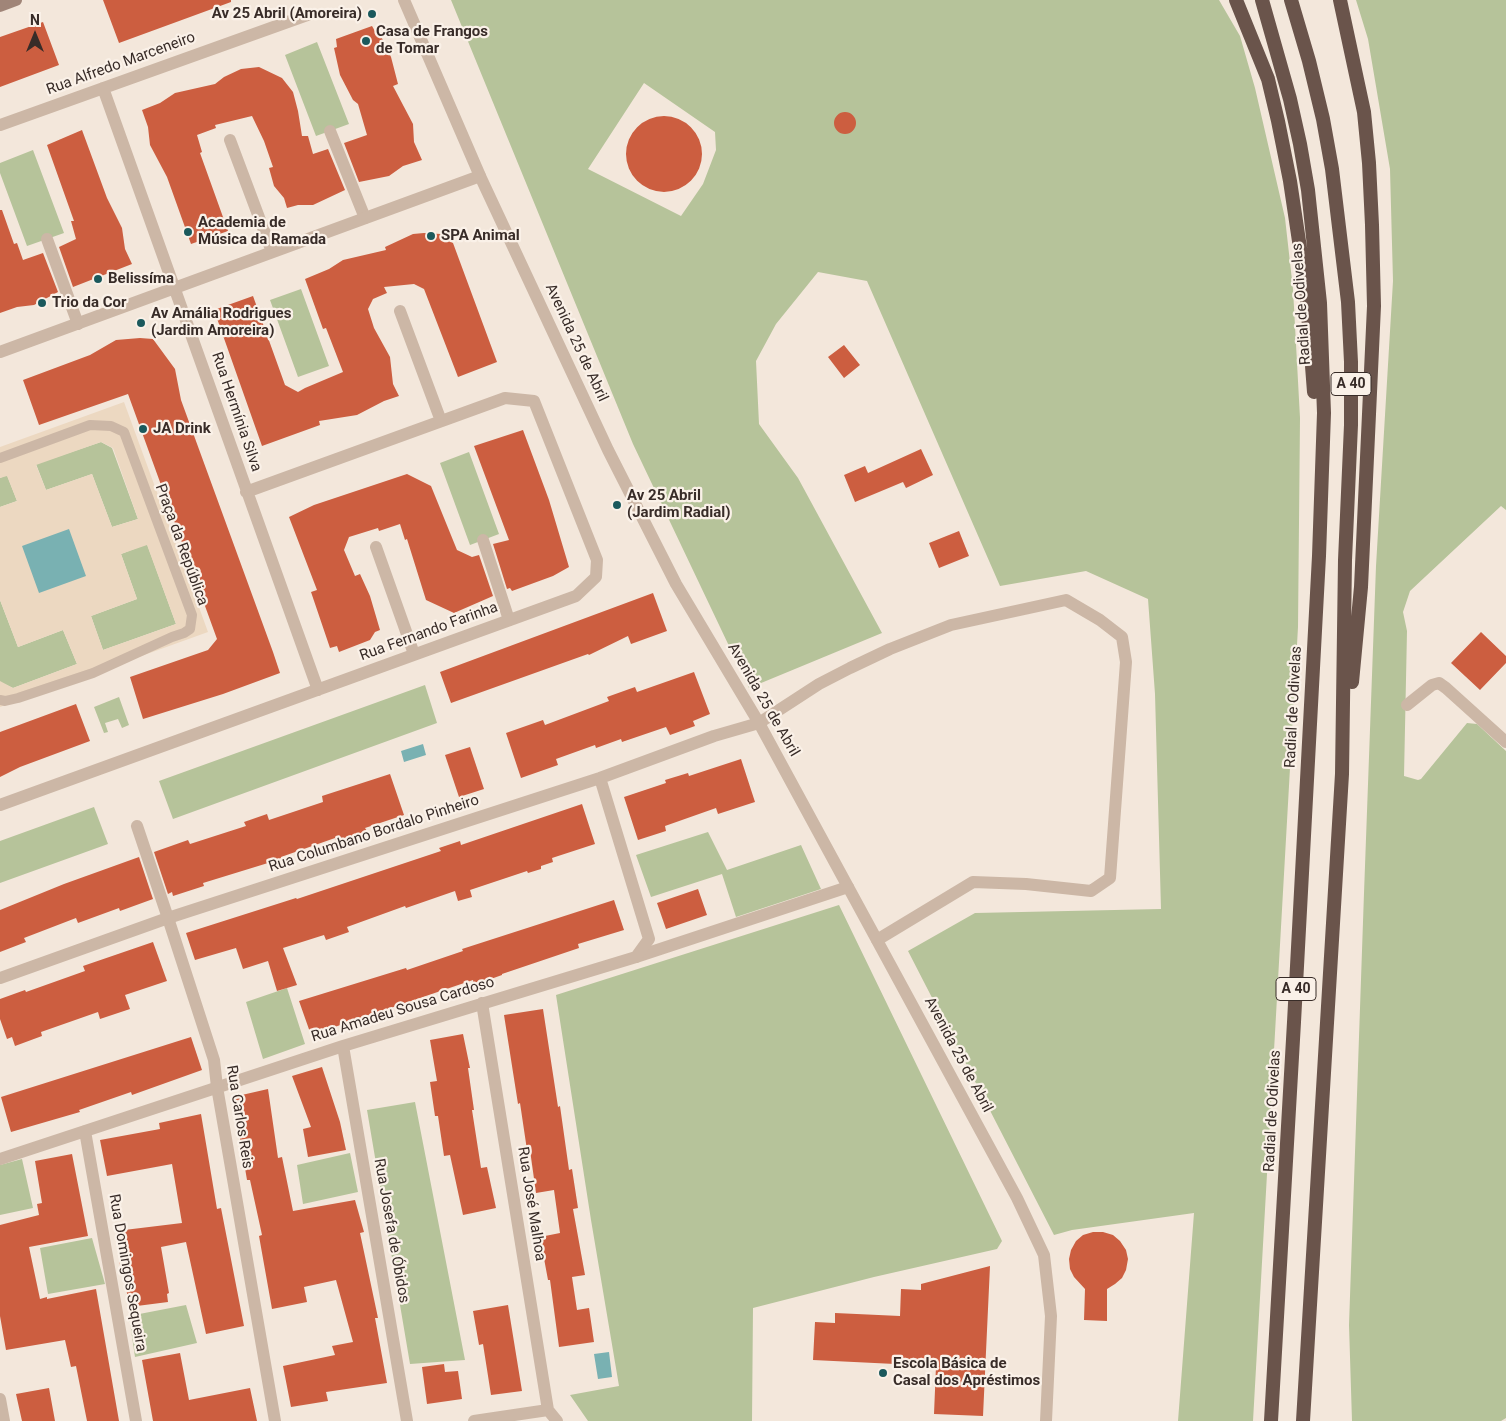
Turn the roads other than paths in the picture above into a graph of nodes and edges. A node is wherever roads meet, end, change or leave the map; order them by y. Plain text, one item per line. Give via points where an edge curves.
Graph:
1 (16, 0) edge
2 (404, 0) edge
3 (1236, 0) edge
4 (1262, 0) edge
5 (1291, 0) edge
6 (1340, 0) edge
7 (0, 6) edge
8 (310, 14) dead end
9 (103, 88) junction
10 (0, 125) edge
11 (330, 131) dead end
12 (230, 140) dead end
13 (480, 176) junction
14 (365, 218) junction
15 (47, 239) dead end
16 (272, 252) junction
17 (175, 289) junction
18 (400, 311) dead end
19 (78, 324) junction
20 (0, 352) edge
21 (441, 421) junction
22 (0, 458) edge
23 (246, 492) junction
24 (484, 540) dead end
25 (376, 547) dead end
26 (1319, 556) junction
27 (509, 620) junction
28 (414, 654) junction
29 (318, 690) junction
30 (0, 700) edge
31 (1407, 705) dead end
32 (759, 723) junction
33 (1506, 742) edge
34 (1342, 774) junction
35 (600, 778) junction
36 (0, 805) edge
37 (137, 826) dead end
38 (848, 887) junction
39 (168, 918) junction
40 (877, 940) junction
41 (636, 957) junction
42 (0, 978) edge
43 (482, 1002) junction
44 (343, 1046) junction
45 (217, 1087) junction
46 (86, 1131) junction
47 (0, 1158) edge
48 (0, 1399) edge
49 (548, 1410) junction
50 (4, 1421) edge
51 (136, 1421) edge
52 (275, 1421) edge
53 (408, 1421) edge
54 (474, 1421) edge
55 (557, 1421) edge
56 (1046, 1421) edge
57 (1271, 1421) edge
58 (1303, 1421) edge

1 - 7 main road
2 - 13 street, Avenida 25 de Abril
3 - 26 highway via 1268,79 1290,180 1312,351
4 - 26 highway, Radial de Odivelas / A 40 via 1300,144 1315,249 1324,413
5 - 34 highway, A 40 via 1311,71 1332,169 1348,302 1351,425
6 - 34 highway via 1364,112 1374,306 1361,587
8 - 9 street, Rua Alfredo Marceneiro
9 - 10 street, Rua Alfredo Marceneiro
9 - 17 street, Rua Hermínia Silva
11 - 14 street
12 - 16 street
13 - 14 street
13 - 32 street, Avenida 25 de Abril via 608,450 676,584
14 - 16 street
15 - 19 street
16 - 17 street
17 - 19 street
17 - 23 street, Rua Hermínia Silva
18 - 21 street
19 - 20 street
21 - 23 street, Rua Fernando Farinha
21 - 27 street, Rua Fernando Farinha via 505,398 534,401 597,560 596,577 576,596
22 - 30 lane, Praça da República via 90,425 111,426 124,432 192,615 190,629 184,634 93,673 18,698
23 - 29 street, Rua Hermínia Silva
24 - 27 street
25 - 28 street
26 - 57 highway, Radial de Odivelas / A 40
27 - 28 street, Rua Fernando Farinha
28 - 29 street, Rua Fernando Farinha
29 - 36 street, Rua Fernando Farinha
31 - 33 street via 1439,683
32 - 35 street, Rua Columbano Bordalo Pinheiro
32 - 38 street, Avenida 25 de Abril
32 - 40 street, Rua Columbano Bordalo Pinheiro via 818,684 890,649 951,625 1066,600 1122,637 1126,662 1110,878 1091,891 973,882
34 - 58 highway, A 40
35 - 39 street, Rua Columbano Bordalo Pinheiro
35 - 41 street via 649,938
37 - 39 street, Rua Carlos Reis
38 - 40 street, Avenida 25 de Abril
38 - 41 street, Rua Amadeu Sousa Cardoso
39 - 42 street, Rua Columbano Bordalo Pinheiro
39 - 45 street, Rua Carlos Reis via 214,1060
40 - 56 street, Avenida 25 de Abril via 1017,1198 1044,1255 1050,1316
41 - 43 street, Rua Amadeu Sousa Cardoso
43 - 44 street, Rua Amadeu Sousa Cardoso
43 - 49 street, Rua José Malhoa
44 - 45 street, Rua Amadeu Sousa Cardoso
44 - 53 street, Rua Josefa de Óbidos
45 - 46 street, Rua Amadeu Sousa Cardoso
45 - 52 street, Rua Carlos Reis
46 - 47 street, Rua Amadeu Sousa Cardoso
46 - 51 street, Rua Domingos Sequeira
48 - 50 street
49 - 54 street
49 - 55 street

